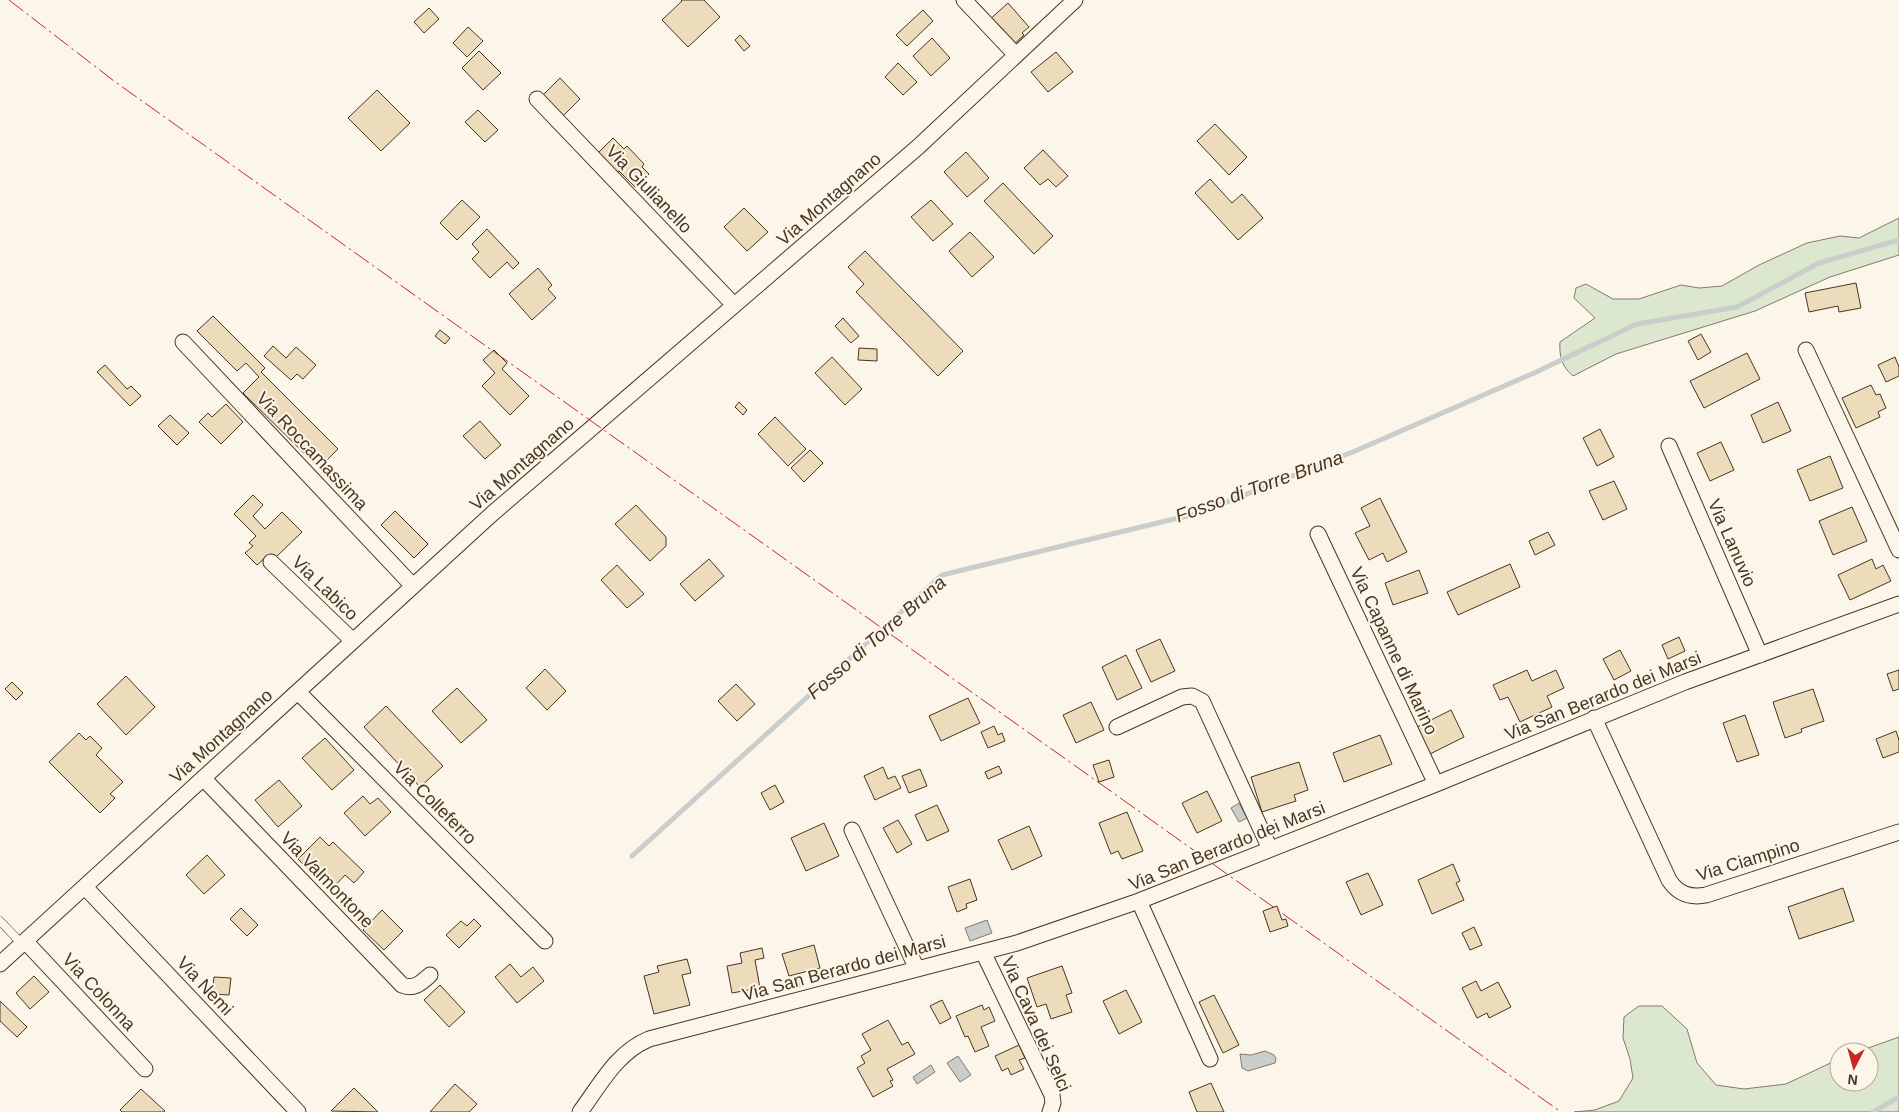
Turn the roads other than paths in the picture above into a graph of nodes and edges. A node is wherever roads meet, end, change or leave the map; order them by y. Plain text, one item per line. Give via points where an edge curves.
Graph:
1 (964, 0) edge
2 (1075, 0) edge
3 (1016, 55) junction
4 (537, 99) dead end
5 (734, 305) junction
6 (183, 342) dead end
7 (1806, 350) dead end
8 (1669, 446) dead end
9 (1318, 534) dead end
10 (1899, 550) edge
11 (271, 562) dead end
12 (414, 586) junction
13 (1899, 604) edge
14 (353, 641) junction
15 (1760, 655) junction
16 (298, 692) junction
17 (1594, 718) junction
18 (1117, 727) dead end
19 (203, 778) junction
20 (1436, 784) junction
21 (852, 830) dead end
22 (1899, 832) edge
23 (1270, 849) junction
24 (84, 887) junction
25 (1139, 901) junction
26 (0, 921) edge
27 (545, 941) dead end
28 (24, 942) junction
29 (983, 952) junction
30 (0, 964) edge
31 (917, 969) junction
32 (430, 975) dead end
33 (1210, 1058) dead end
34 (145, 1069) dead end
35 (298, 1112) edge
36 (580, 1112) edge
37 (1050, 1112) edge

1 - 3 street
2 - 3 street, Via Montagnano
3 - 5 street, Via Montagnano via 918,147
4 - 5 street, Via Giulianello
5 - 12 street, Via Montagnano via 493,513
6 - 12 street, Via Roccamassima
7 - 10 street
8 - 15 street, Via Lanuvio
9 - 20 street, Via Capanne di Marino
11 - 14 street, Via Labico
12 - 14 street, Via Montagnano
13 - 15 street, Via San Berardo dei Marsi
14 - 16 street, Via Montagnano
15 - 17 street, Via San Berardo dei Marsi
16 - 19 street, Via Montagnano
16 - 27 street, Via Colleferro
17 - 20 street, Via San Berardo dei Marsi
17 - 22 street, Via Ciampino via 1669,880 1686,895 1706,895
18 - 23 street via 1182,697 1192,696 1202,701
19 - 24 street, Via Montagnano
19 - 32 street, Via Valmontone via 402,985 417,986
20 - 23 street, Via San Berardo dei Marsi
21 - 31 street
23 - 25 street, Via San Berardo dei Marsi
24 - 28 street, Via Montagnano
24 - 35 street, Via Nemi
25 - 29 street, Via San Berardo dei Marsi via 1053,932
25 - 33 street
26 - 28 lane
28 - 30 street, Via Montagnano
28 - 34 street, Via Colonna
29 - 31 street, Via San Berardo dei Marsi
29 - 37 street, Via Cava dei Selci via 1052,1095
31 - 36 street, Via San Berardo dei Marsi via 641,1042 622,1055

